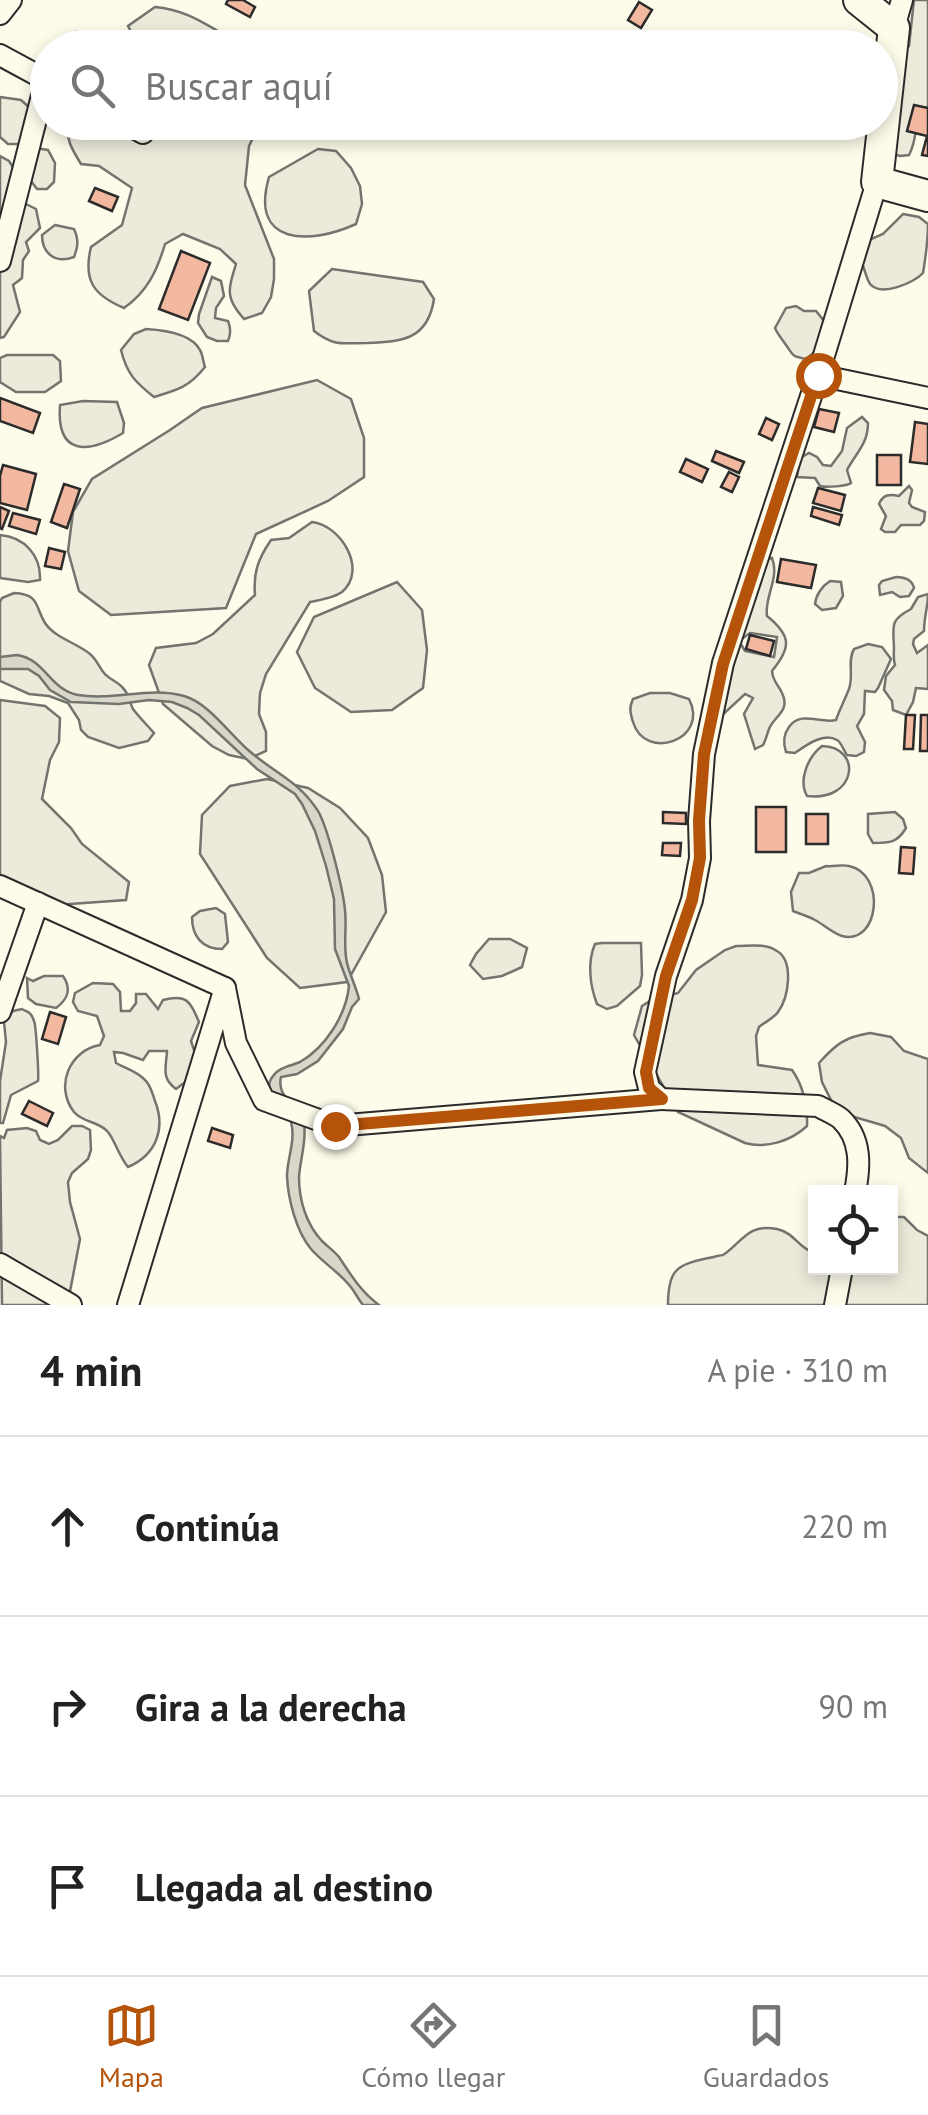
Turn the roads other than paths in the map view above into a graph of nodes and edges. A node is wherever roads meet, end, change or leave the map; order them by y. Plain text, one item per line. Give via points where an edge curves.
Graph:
1 (11, 0) edge
2 (859, 0) edge
3 (0, 14) edge
4 (898, 14) edge
5 (0, 55) edge
6 (30, 71) edge
7 (31, 140) edge
8 (882, 140) edge
9 (877, 182) junction
10 (928, 196) edge
11 (0, 261) edge
12 (818, 375) junction
13 (928, 398) edge
14 (0, 886) edge
15 (38, 903) junction
16 (226, 988) junction
17 (0, 1012) edge
18 (662, 1099) junction
19 (857, 1185) edge
20 (0, 1264) edge
21 (841, 1275) edge
22 (72, 1305) edge
23 (128, 1305) edge
24 (835, 1305) edge

1 - 3 street
2 - 4 main road
5 - 6 street
7 - 11 street
8 - 9 main road
9 - 10 main road
9 - 12 street
12 - 13 street
12 - 18 street via 723,664 704,754 700,858 646,1072 649,1088
14 - 15 street
15 - 16 street
15 - 17 street
16 - 18 street via 236,1043 264,1100 335,1126
16 - 23 street
18 - 19 street via 818,1106 840,1118 856,1141
20 - 22 street
21 - 24 street

